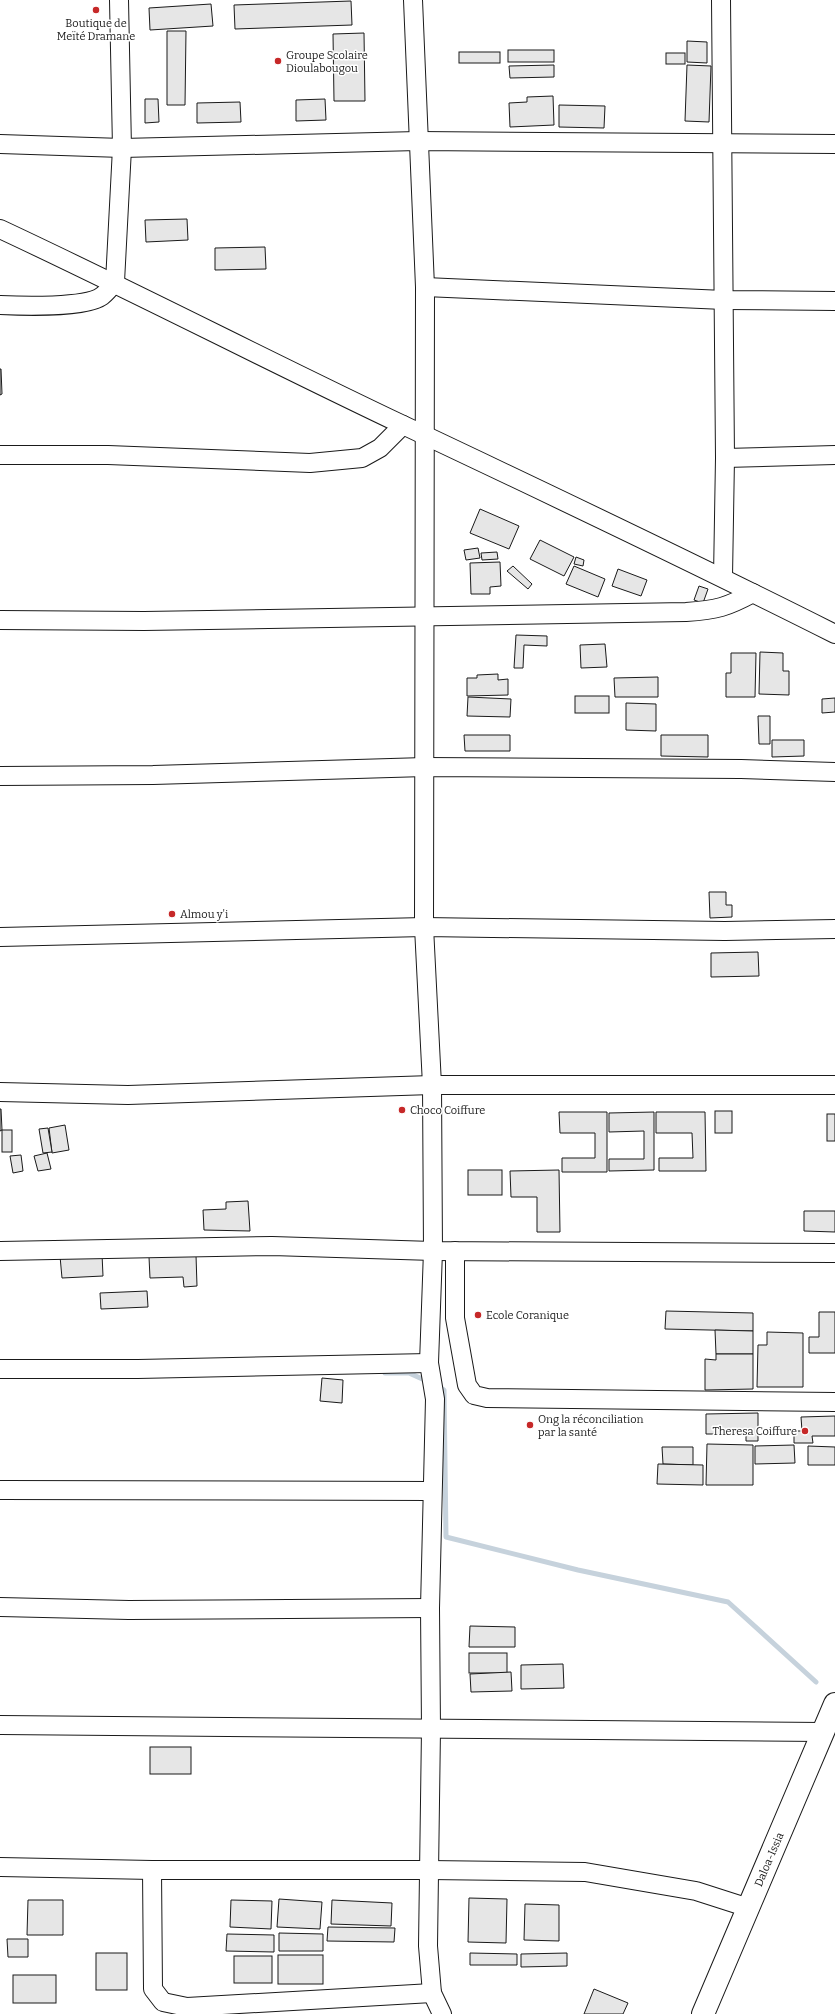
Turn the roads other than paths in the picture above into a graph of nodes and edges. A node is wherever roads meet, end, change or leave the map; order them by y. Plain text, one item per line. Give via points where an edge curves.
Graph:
1 (119, 0) edge
2 (413, 0) edge
3 (721, 0) edge
4 (418, 141) junction
5 (722, 143) junction
6 (0, 144) edge
7 (835, 144) edge
8 (122, 148) junction
9 (0, 229) edge
10 (115, 282) junction
11 (425, 287) junction
12 (724, 300) junction
13 (835, 301) edge
14 (0, 305) edge
15 (403, 425) junction
16 (425, 435) junction
17 (0, 455) edge
18 (835, 455) edge
19 (726, 458) junction
20 (723, 577) junction
21 (753, 593) junction
22 (424, 617) junction
23 (0, 620) edge
24 (835, 634) edge
25 (425, 767) junction
26 (835, 772) edge
27 (0, 776) edge
28 (424, 927) junction
29 (835, 929) edge
30 (0, 937) edge
31 (432, 1085) junction
32 (835, 1085) edge
33 (0, 1092) edge
34 (0, 1251) edge
35 (433, 1251) junction
36 (455, 1251) junction
37 (835, 1252) edge
38 (430, 1367) junction
39 (0, 1369) edge
40 (835, 1402) edge
41 (0, 1490) edge
42 (432, 1491) junction
43 (0, 1607) edge
44 (430, 1608) junction
45 (835, 1704) edge
46 (0, 1725) edge
47 (431, 1729) junction
48 (823, 1732) junction
49 (0, 1867) edge
50 (152, 1870) junction
51 (429, 1870) junction
52 (749, 1908) junction
53 (432, 1993) junction
54 (442, 2014) edge
55 (703, 2014) edge

1 - 8 street
2 - 4 street
3 - 5 street
4 - 5 street
4 - 8 street
4 - 11 street
5 - 7 street
5 - 12 street
6 - 8 street
8 - 10 street
9 - 10 street
10 - 14 street via 101,297 81,302 34,307
10 - 15 street
11 - 12 street
11 - 16 street
12 - 13 street
12 - 19 street
15 - 16 street
15 - 17 street via 380,448 362,458 310,463 108,455
16 - 20 street
16 - 22 street
18 - 19 street
19 - 20 street
20 - 21 street
21 - 22 street via 731,605 710,610
21 - 24 street
22 - 23 street via 144,621
22 - 25 street
25 - 26 street
25 - 27 street via 153,775
25 - 28 street
28 - 29 street via 725,932
28 - 30 street
28 - 31 street
31 - 32 street
31 - 33 street via 128,1095
31 - 35 street
34 - 35 street via 272,1246
35 - 36 street
35 - 38 street
36 - 37 street
36 - 40 street via 455,1318 467,1385 474,1395 487,1398
38 - 39 street
38 - 42 street via 434,1396
41 - 42 street
42 - 44 street
43 - 44 street via 129,1610
44 - 47 street
45 - 48 main road, Daloa-Issia
46 - 47 street
47 - 48 street
47 - 51 street
48 - 52 main road, Daloa-Issia
49 - 50 street
50 - 51 street
50 - 53 street via 154,1989 163,2002 187,2006
51 - 52 street via 585,1872 696,1891
51 - 53 street via 428,1946
52 - 55 main road, Daloa-Issia
53 - 54 street

